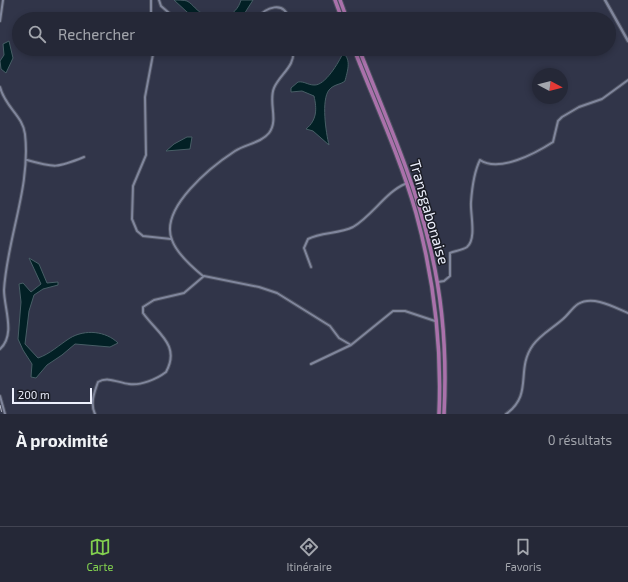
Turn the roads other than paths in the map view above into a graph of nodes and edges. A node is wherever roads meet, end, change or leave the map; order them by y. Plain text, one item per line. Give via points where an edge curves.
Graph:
1 (3, 0) edge
2 (151, 0) edge
3 (158, 0) edge
4 (335, 0) edge
5 (340, 0) edge
6 (605, 0) edge
7 (151, 12) edge
8 (168, 12) edge
9 (263, 12) edge
10 (287, 12) edge
11 (339, 12) edge
12 (344, 12) edge
13 (612, 12) edge
14 (0, 20) edge
15 (616, 20) edge
16 (628, 41) edge
17 (153, 56) edge
18 (293, 56) edge
19 (357, 56) edge
20 (362, 56) edge
21 (628, 80) edge
22 (0, 87) edge
23 (84, 157) dead end
24 (27, 160) junction
25 (405, 184) junction
26 (171, 239) junction
27 (311, 267) dead end
28 (204, 276) junction
29 (437, 283) junction
30 (628, 313) edge
31 (438, 322) junction
32 (351, 345) junction
33 (0, 349) edge
34 (311, 364) dead end
35 (0, 396) edge
36 (5, 414) edge
37 (96, 414) edge
38 (439, 414) edge
39 (445, 414) edge
40 (506, 414) edge

1 - 14 street
2 - 7 street
3 - 8 street
4 - 11 highway
5 - 12 highway
6 - 13 street
9 - 10 street via 274,6 284,8
15 - 16 street
17 - 26 street via 145,97 146,155 133,186 132,218 143,236
18 - 26 street via 273,92 271,130 263,138 226,158 202,177 186,195 171,219
19 - 25 highway, Transgabonaise
20 - 29 highway, Transgabonaise via 400,151 417,202 429,242
21 - 29 street via 608,96 579,107 562,117 558,121 553,142 544,147 502,164 489,164 480,160 476,168 471,204 470,243 467,247 450,253 450,276
22 - 24 street via 6,103 23,124
23 - 24 street via 54,167
24 - 33 street via 5,286 7,338
25 - 27 street via 398,187 352,227 308,239 304,248
25 - 31 highway, Transgabonaise via 416,213 425,250
26 - 28 street via 186,261
28 - 32 street via 277,293 330,326 339,338
28 - 37 street via 184,293 154,300 143,307 143,313 170,347 171,357 166,372 132,384 117,380 98,382 92,409
29 - 39 highway, Transgabonaise via 443,337
30 - 40 street via 605,303 577,304 533,345 522,373 522,395 519,403
31 - 32 street via 405,311 393,311
31 - 38 highway, Transgabonaise
32 - 34 street
35 - 36 street

